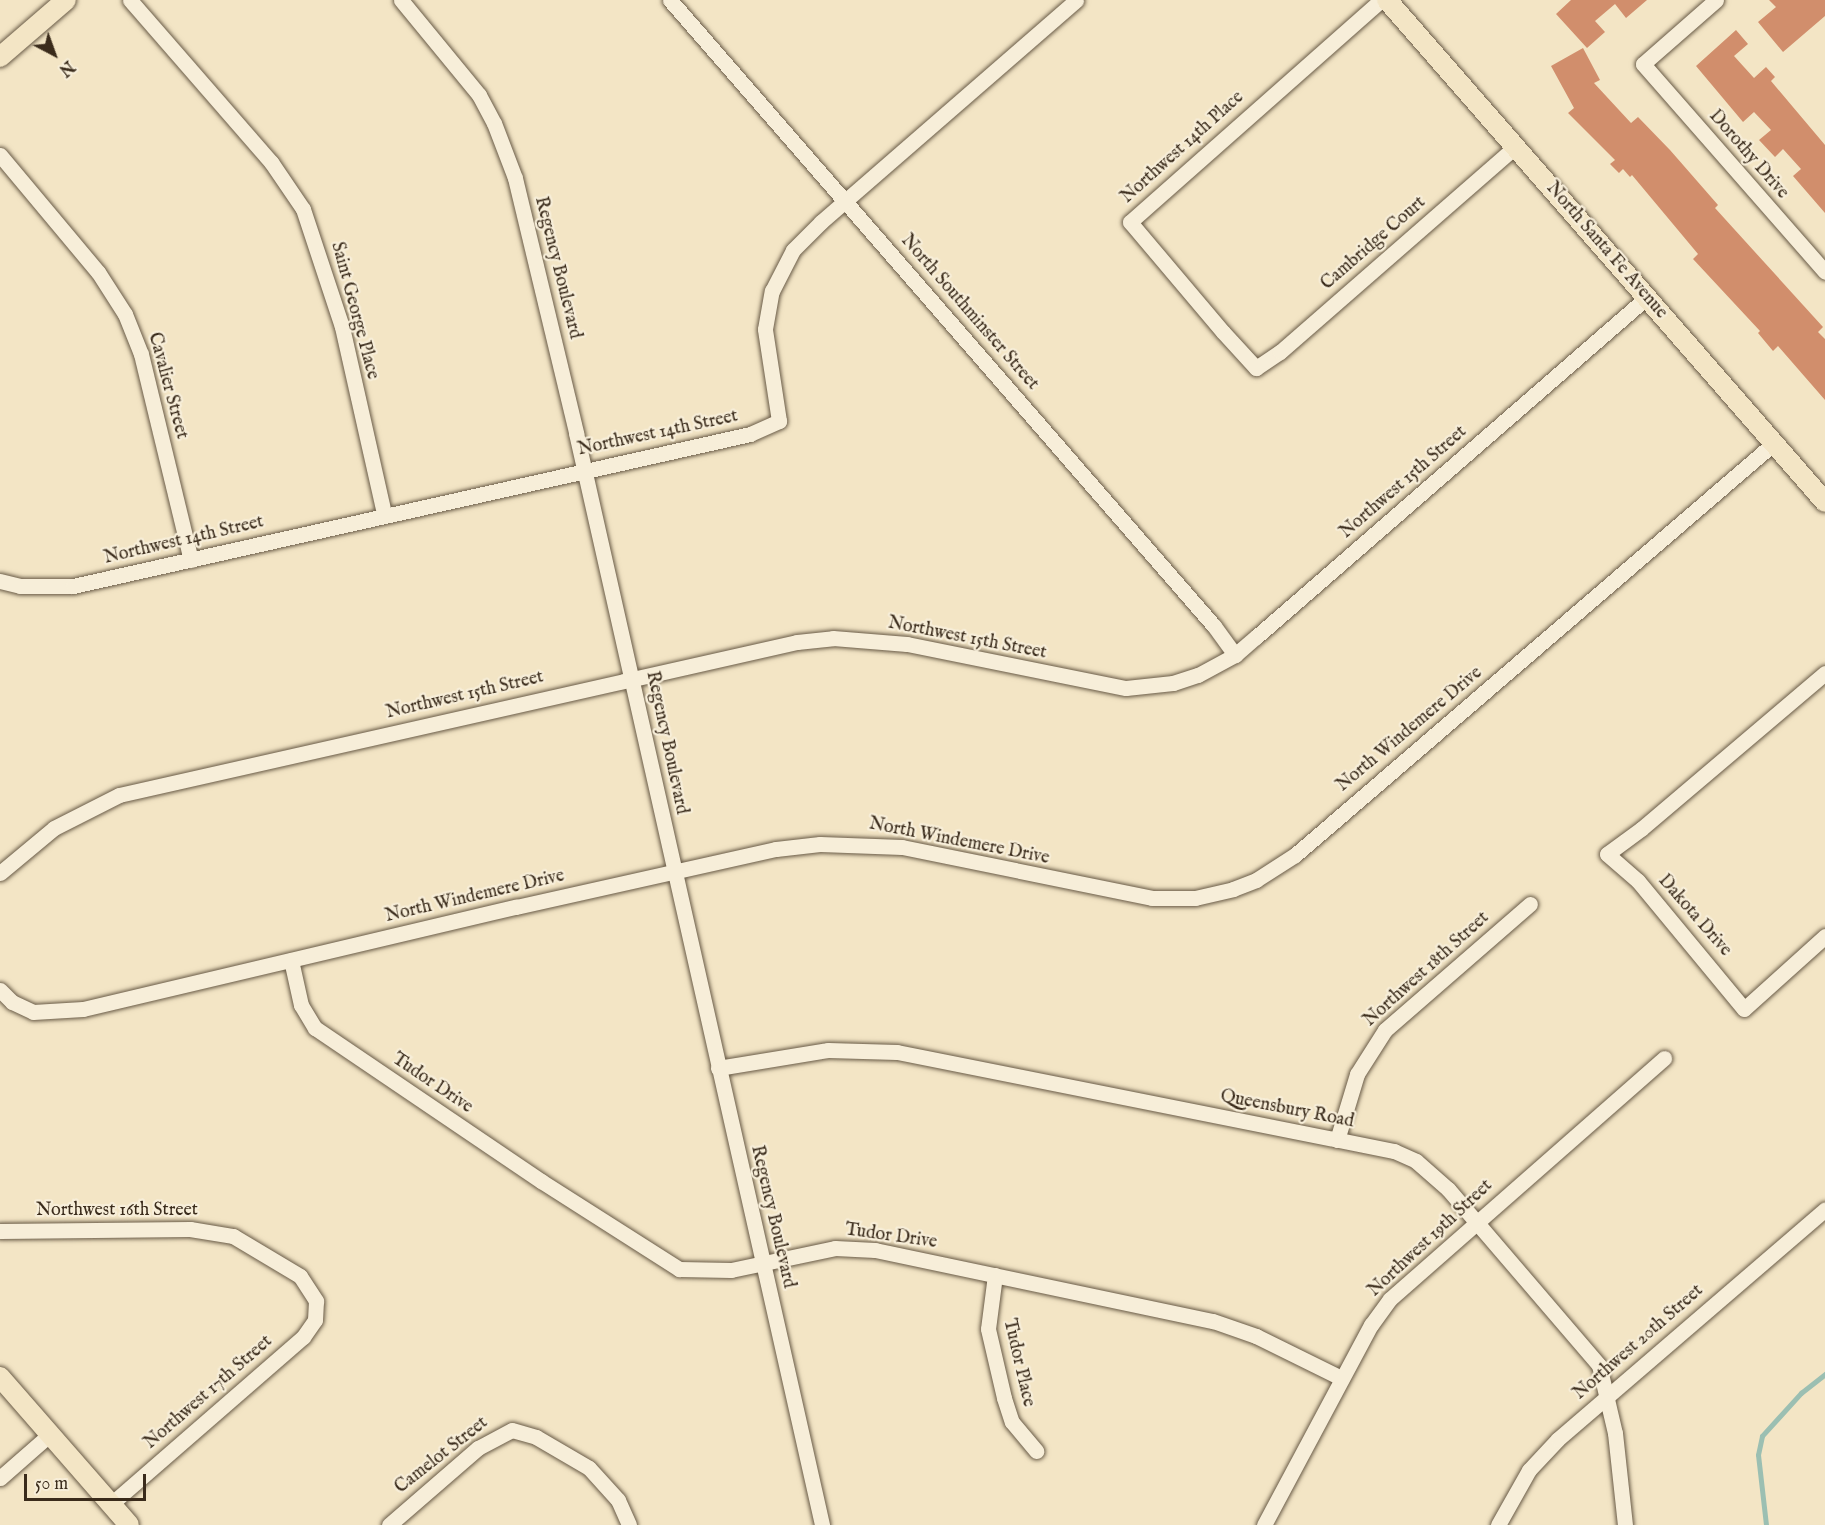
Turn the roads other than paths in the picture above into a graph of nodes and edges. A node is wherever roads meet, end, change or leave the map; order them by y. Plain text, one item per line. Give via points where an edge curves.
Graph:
1 (66, 0) edge
2 (130, 0) edge
3 (401, 0) edge
4 (670, 0) edge
5 (1076, 0) edge
6 (1381, 0) edge
7 (1387, 0) edge
8 (1716, 0) edge
9 (0, 57) edge
10 (1515, 147) junction
11 (0, 155) edge
12 (845, 202) junction
13 (1825, 272) edge
14 (1646, 298) junction
15 (1256, 368) joint
16 (1774, 443) junction
17 (584, 470) junction
18 (1822, 493) edge
19 (384, 514) junction
20 (191, 560) junction
21 (0, 581) edge
22 (1235, 655) junction
23 (1825, 673) edge
24 (632, 679) junction
25 (674, 872) junction
26 (0, 873) edge
27 (1530, 904) dead end
28 (1825, 936) edge
29 (291, 960) junction
30 (0, 990) edge
31 (1664, 1058) dead end
32 (718, 1068) junction
33 (1337, 1140) junction
34 (1825, 1209) edge
35 (1474, 1223) junction
36 (0, 1232) edge
37 (762, 1261) junction
38 (995, 1275) junction
39 (316, 1301) joint
40 (0, 1377) edge
41 (1341, 1378) junction
42 (1607, 1396) junction
43 (50, 1434) junction
44 (1036, 1451) dead end
45 (0, 1478) edge
46 (111, 1504) junction
47 (129, 1525) edge
48 (389, 1525) edge
49 (630, 1525) edge
50 (822, 1525) edge
51 (1264, 1525) edge
52 (1498, 1525) edge
53 (1625, 1525) edge

1 - 9 main road
2 - 19 street, Saint George Place via 259,147 303,209 342,327
3 - 17 street, Regency Boulevard via 479,95 505,148 538,266
4 - 12 street, North Southminster Street
5 - 12 street, Northwest 14th Street
6 - 15 street, Northwest 14th Place via 1130,222
7 - 10 main road, North Santa Fe Avenue
8 - 13 street, Dorothy Drive via 1642,64
10 - 14 main road, North Santa Fe Avenue
10 - 15 street, Cambridge Court via 1280,352
11 - 20 street, Cavalier Street via 98,272 125,314 141,354
12 - 17 street, Northwest 14th Street via 806,235 783,266 772,291 765,344 779,421 750,434
12 - 22 street, North Southminster Street via 1207,617
14 - 16 main road, North Santa Fe Avenue
14 - 22 street, Northwest 15th Street
16 - 18 main road, North Santa Fe Avenue
16 - 25 street, North Windemere Drive via 1295,855 1233,890 1195,898 1152,898 902,847 847,842 776,849
17 - 19 street, Northwest 14th Street
17 - 24 street, Regency Boulevard
19 - 20 street, Northwest 14th Street
20 - 21 street, Northwest 14th Street via 73,586 20,586
22 - 24 street, Northwest 15th Street via 1173,683 1126,688 907,645 833,638 765,648
23 - 28 street, Dakota Drive via 1607,854 1638,881 1744,1009
24 - 25 street, Regency Boulevard
24 - 26 street, Northwest 15th Street via 119,795 54,828
25 - 29 street, North Windemere Drive
25 - 32 street, Regency Boulevard
27 - 33 street, Northwest 18th Street via 1385,1030 1357,1074
29 - 30 street, North Windemere Drive via 45,1014 21,1008
29 - 37 street, Tudor Drive via 301,1005 315,1028 665,1264 710,1272
31 - 35 street, Northwest 19th Street
32 - 33 street, Queensbury Road via 828,1050 897,1052
32 - 37 street, Regency Boulevard
33 - 35 street, Queensbury Road via 1394,1151 1416,1161 1448,1189
34 - 42 street, Northwest 20th Street
35 - 41 street, Northwest 19th Street via 1390,1299
35 - 42 street, Queensbury Road via 1599,1365
36 - 39 street, Northwest 16th Street via 190,1229 233,1236 300,1276
37 - 38 street, Tudor Drive via 835,1248 856,1249
37 - 50 street, Regency Boulevard
38 - 41 street, Tudor Drive via 1213,1321 1256,1336
38 - 44 street, Tudor Place via 988,1321 1004,1398 1011,1422
39 - 46 street, Northwest 17th Street via 315,1320 303,1337
40 - 43 main road
41 - 51 street, Northwest 19th Street
42 - 52 street, Northwest 20th Street via 1529,1470
42 - 53 street, Queensbury Road
43 - 45 street
43 - 46 main road
46 - 47 main road
48 - 49 street, Camelot Street via 478,1448 499,1433 512,1430 536,1437 589,1468 618,1500

